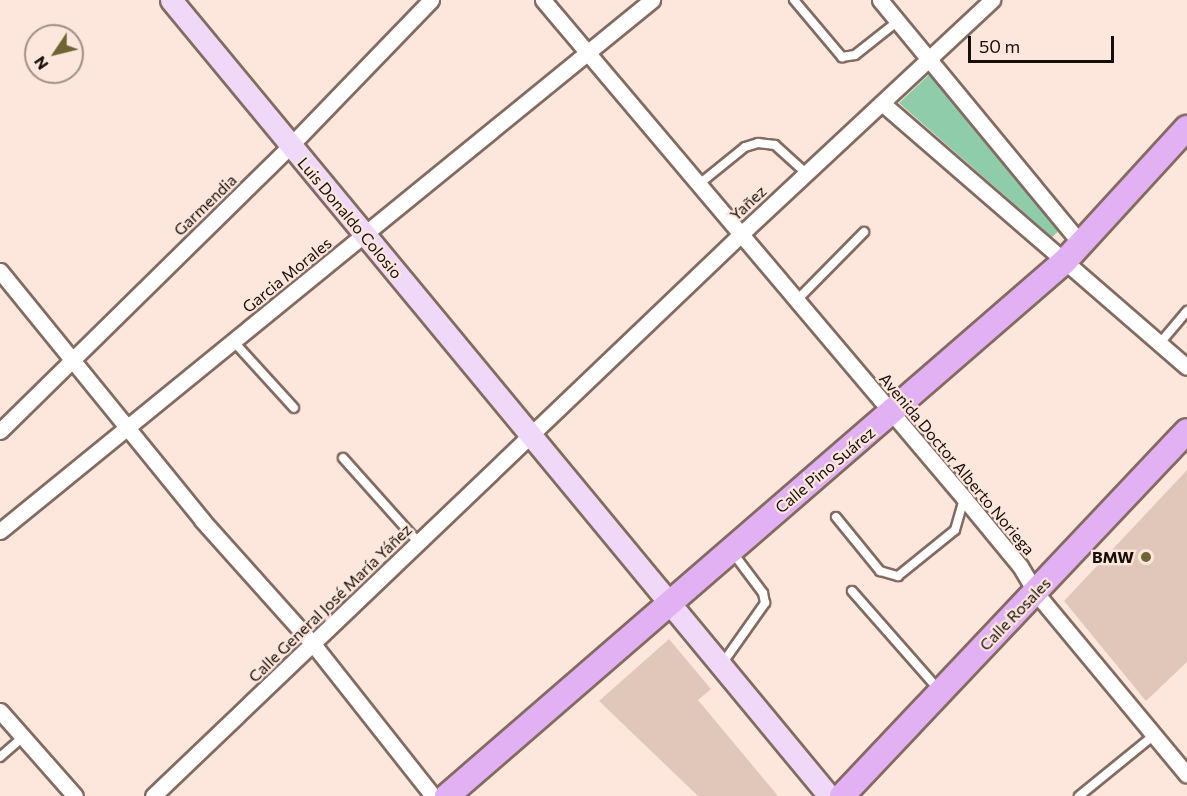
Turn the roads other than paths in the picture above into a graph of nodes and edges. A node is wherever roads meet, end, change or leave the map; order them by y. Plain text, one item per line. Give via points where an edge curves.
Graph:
1 (171, 0) edge
2 (431, 0) edge
3 (543, 0) edge
4 (652, 0) edge
5 (794, 0) edge
6 (880, 0) edge
7 (992, 0) edge
8 (898, 21) junction
9 (586, 52) junction
10 (929, 59) junction
11 (882, 103) junction
12 (1187, 128) edge
13 (290, 146) junction
14 (806, 173) junction
15 (698, 185) junction
16 (864, 232) dead end
17 (366, 235) junction
18 (740, 235) junction
19 (1081, 244) junction
20 (1064, 262) junction
21 (0, 271) edge
22 (796, 301) junction
23 (1187, 311) edge
24 (234, 342) junction
25 (1160, 343) junction
26 (71, 360) junction
27 (1187, 367) edge
28 (294, 408) dead end
29 (892, 413) junction
30 (127, 428) junction
31 (0, 431) edge
32 (1187, 431) edge
33 (531, 434) junction
34 (344, 458) dead end
35 (964, 498) junction
36 (836, 517) dead end
37 (0, 531) edge
38 (419, 543) junction
39 (731, 550) junction
40 (852, 591) dead end
41 (1036, 593) junction
42 (669, 604) junction
43 (313, 644) junction
44 (721, 665) junction
45 (941, 692) junction
46 (0, 711) edge
47 (1154, 735) junction
48 (23, 736) junction
49 (0, 757) edge
50 (1187, 775) edge
51 (75, 796) edge
52 (153, 796) edge
53 (433, 796) edge
54 (447, 796) edge
55 (829, 796) edge
56 (842, 796) edge
57 (1079, 796) edge

1 - 13 main road, Luis Donaldo Colosio
2 - 13 street, Garmendia
3 - 9 street, Avenida Doctor Alberto Noriega
4 - 9 street, Garcia Morales
5 - 8 lane via 833,51 842,57 855,55
6 - 8 street
7 - 10 street, Yañez
8 - 10 street
9 - 15 street, Avenida Doctor Alberto Noriega
9 - 17 street, Garcia Morales
10 - 11 street, Yañez
10 - 19 street
11 - 14 street, Yañez
11 - 20 street
12 - 19 main road, Calle Pino Suárez
13 - 17 main road, Luis Donaldo Colosio
13 - 26 street, Garmendia
14 - 15 lane via 775,145 758,143 745,147
14 - 18 street, Yañez
15 - 18 street, Avenida Doctor Alberto Noriega
16 - 22 lane
17 - 24 street, Garcia Morales
17 - 33 main road, Luis Donaldo Colosio
18 - 22 street, Avenida Doctor Alberto Noriega
18 - 33 street, Yañez
19 - 20 main road, Calle Pino Suárez
20 - 25 street
20 - 29 main road, Calle Pino Suárez
21 - 26 street
22 - 29 street, Avenida Doctor Alberto Noriega
23 - 25 lane
24 - 28 lane
24 - 30 street, Garcia Morales
25 - 27 street
26 - 30 street
26 - 31 street, Garmendia
29 - 35 street, Avenida Doctor Alberto Noriega
29 - 39 main road, Calle Pino Suárez
30 - 37 street, Garcia Morales
30 - 43 street
32 - 41 main road, Calle Rosales
33 - 38 street, Calle General José María Yáñez
33 - 42 main road, Luis Donaldo Colosio
34 - 38 lane
35 - 36 lane via 955,530 898,576 880,571
35 - 41 street, Avenida Doctor Alberto Noriega via 1020,566
38 - 43 street, Calle General José María Yáñez
39 - 42 main road, Calle Pino Suárez
39 - 44 lane via 763,593 765,603
40 - 45 lane
41 - 45 main road, Calle Rosales
41 - 47 street, Avenida Doctor Alberto Noriega
42 - 44 main road, Luis Donaldo Colosio
42 - 54 main road, Calle Pino Suárez
43 - 52 street, Calle General José María Yáñez
43 - 53 street
44 - 55 main road, Luis Donaldo Colosio
45 - 56 main road, Calle Rosales
46 - 48 street
47 - 50 street, Avenida Doctor Alberto Noriega
47 - 57 lane
48 - 49 lane
48 - 51 street

